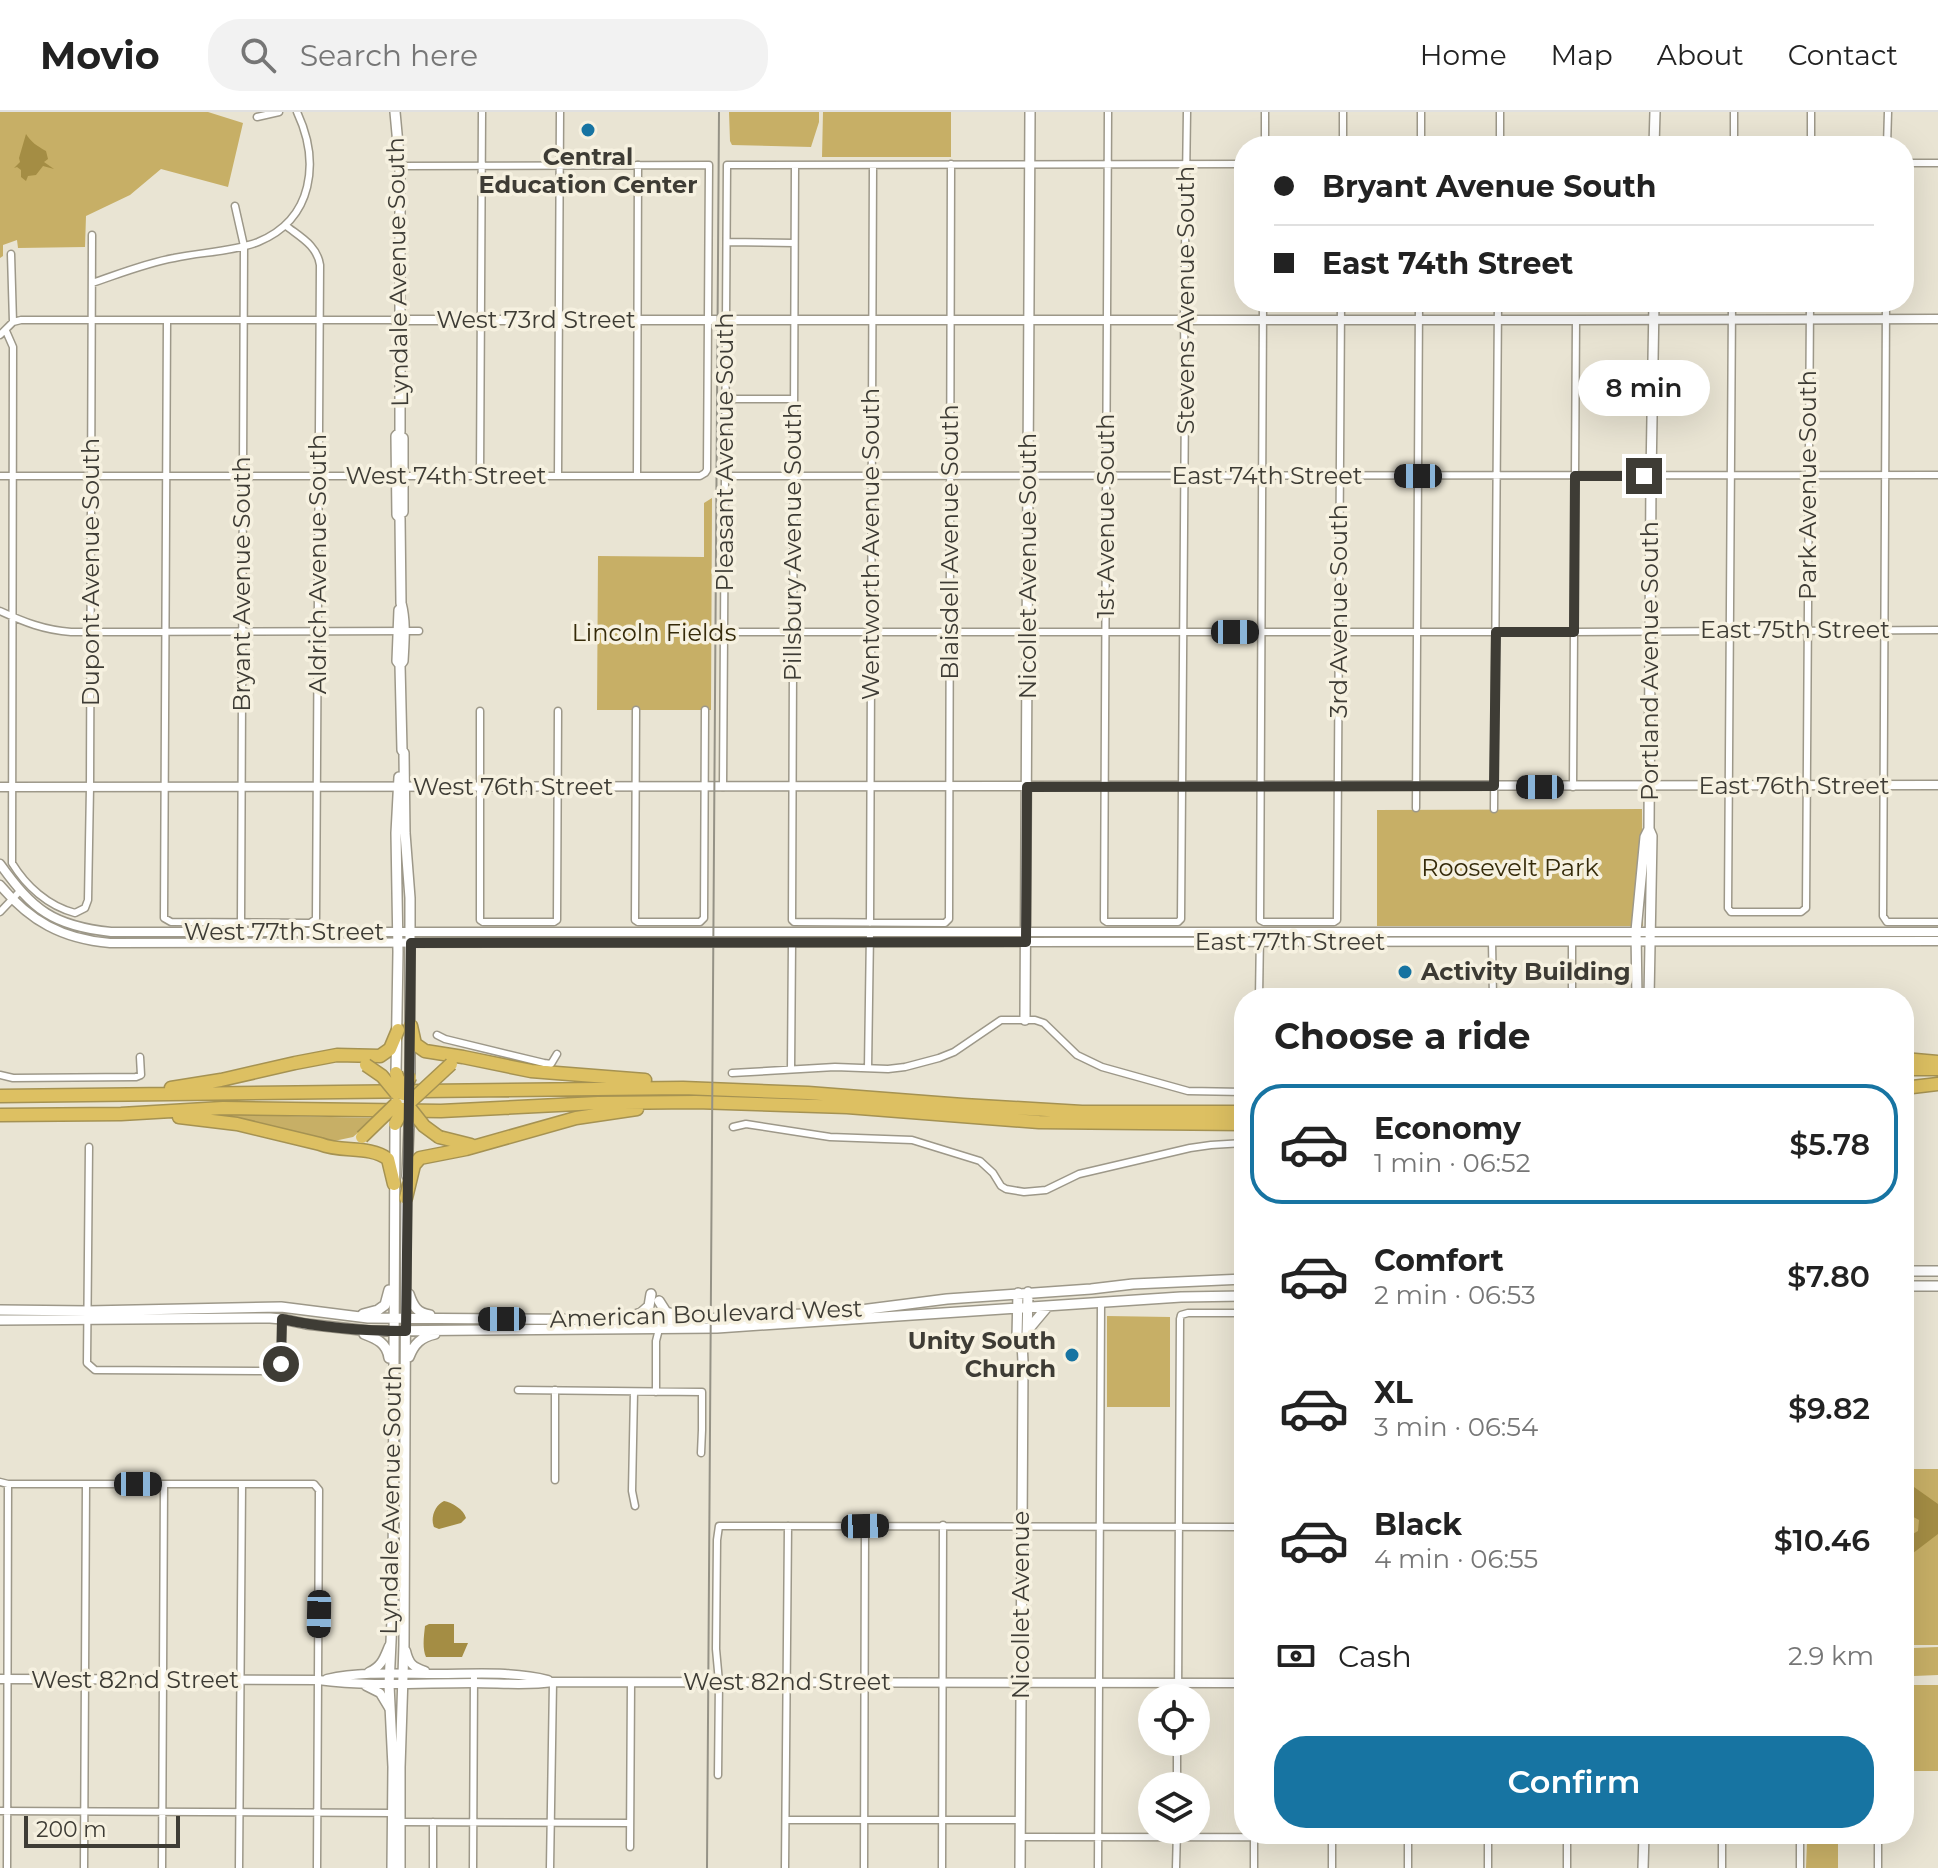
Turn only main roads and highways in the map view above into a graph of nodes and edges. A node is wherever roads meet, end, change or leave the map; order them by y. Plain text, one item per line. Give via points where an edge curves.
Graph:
1 (395, 112) edge
2 (1030, 112) edge
3 (1655, 112) edge
4 (1654, 136) edge
5 (1654, 312) edge
6 (402, 786) junction
7 (1649, 829) junction
8 (1637, 988) edge
9 (1649, 988) edge
10 (1025, 1020) road end
11 (404, 1028) junction
12 (320, 1059) junction
13 (481, 1060) junction
14 (1914, 1060) edge
15 (1938, 1062) edge
16 (396, 1069) joint
17 (1914, 1069) edge
18 (1938, 1069) edge
19 (410, 1070) joint
20 (1914, 1082) edge
21 (1938, 1083) edge
22 (0, 1087) edge
23 (1914, 1087) edge
24 (683, 1088) junction
25 (111, 1095) junction
26 (0, 1096) edge
27 (403, 1102) junction
28 (696, 1102) junction
29 (1234, 1112) edge
30 (121, 1114) junction
31 (0, 1115) edge
32 (34, 1115) junction
33 (0, 1124) edge
34 (1234, 1124) edge
35 (395, 1131) joint
36 (409, 1132) joint
37 (320, 1144) junction
38 (478, 1145) junction
39 (394, 1184) junction
40 (406, 1198) junction
41 (1938, 1268) edge
42 (1914, 1271) edge
43 (393, 1275) junction
44 (1234, 1279) edge
45 (406, 1284) junction
46 (1133, 1284) junction
47 (1914, 1286) edge
48 (1938, 1286) edge
49 (1023, 1293) junction
50 (1234, 1296) edge
51 (1134, 1300) junction
52 (924, 1303) junction
53 (1048, 1306) junction
54 (1023, 1308) junction
55 (0, 1310) edge
56 (88, 1315) junction
57 (925, 1315) junction
58 (351, 1316) junction
59 (393, 1318) junction
60 (406, 1318) junction
61 (445, 1319) junction
62 (623, 1319) junction
63 (701, 1319) junction
64 (0, 1320) edge
65 (354, 1330) junction
66 (393, 1331) junction
67 (406, 1331) junction
68 (1027, 1331) junction
69 (445, 1332) junction
70 (1022, 1342) junction
71 (406, 1364) junction
72 (393, 1366) junction
73 (396, 1818) junction
74 (1644, 1844) edge
75 (392, 1868) edge
76 (400, 1868) edge
77 (1020, 1868) edge
78 (1643, 1868) edge

1 - 6 main road, Lyndale Avenue South via 403,436 397,515
2 - 10 main road, Nicollet Avenue South
3 - 4 main road
5 - 7 main road, Portland Avenue South
6 - 11 main road, Lyndale Avenue South via 411,937
6 - 11 main road, Lyndale Avenue South via 396,833
7 - 8 main road, Portland Avenue South via 1636,937
7 - 9 main road, Portland Avenue South
11 - 12 highway via 380,1056
11 - 13 highway via 425,1051
11 - 16 main road, Lyndale Avenue South
11 - 19 main road, Lyndale Avenue South
12 - 25 highway
12 - 27 highway, bridge via 366,1065
13 - 24 highway via 531,1071 657,1081
13 - 27 highway, bridge via 451,1064
14 - 15 highway
16 - 27 highway, bridge
17 - 18 highway
19 - 27 highway, bridge
20 - 21 highway
21 - 23 highway
22 - 25 highway
24 - 25 highway
24 - 29 highway via 1082,1112
25 - 26 highway
27 - 35 highway, bridge
27 - 36 highway, bridge
27 - 37 highway, bridge via 362,1137
27 - 38 highway, bridge via 439,1137
28 - 30 highway
28 - 34 highway via 1039,1122
28 - 38 highway via 576,1118
30 - 32 highway
30 - 37 highway via 237,1124
31 - 32 highway
32 - 33 highway
35 - 39 main road, Lyndale Avenue South
36 - 40 main road, Lyndale Avenue South
37 - 39 highway via 385,1155
38 - 40 highway via 416,1161
39 - 43 main road, Lyndale Avenue South
40 - 45 main road, Lyndale Avenue South
41 - 42 main road
43 - 58 main road via 385,1305
43 - 59 main road, Lyndale Avenue South
44 - 46 main road, American Boulevard West
45 - 60 main road, Lyndale Avenue South
45 - 61 main road via 420,1313
46 - 49 main road, American Boulevard West
46 - 51 main road
47 - 48 main road
49 - 52 main road, American Boulevard West
49 - 54 main road
50 - 51 main road, American Boulevard West
51 - 53 main road, American Boulevard West
52 - 57 main road
52 - 63 main road, American Boulevard West
53 - 54 main road, American Boulevard West
53 - 68 main road
54 - 57 main road, American Boulevard West
54 - 68 main road, Nicollet Avenue
54 - 70 main road, Nicollet Avenue via 1017,1337
55 - 56 main road, American Boulevard West
56 - 58 main road, American Boulevard West via 281,1307
56 - 64 main road, American Boulevard West
56 - 65 main road, American Boulevard West via 282,1319
57 - 69 main road, American Boulevard West via 745,1327
58 - 59 main road, American Boulevard West
59 - 60 main road, American Boulevard West
59 - 66 main road, Lyndale Avenue South
60 - 61 main road, American Boulevard West
60 - 67 main road, Lyndale Avenue South
61 - 62 main road, American Boulevard West
62 - 63 main road, American Boulevard West
62 - 63 main road via 641,1313 655,1297 666,1312
65 - 66 main road, American Boulevard West
65 - 72 main road via 384,1344
66 - 67 main road, American Boulevard West
66 - 72 main road, Lyndale Avenue South
67 - 69 main road, American Boulevard West
67 - 71 main road, Lyndale Avenue South
68 - 70 main road, Nicollet Avenue
69 - 71 main road via 419,1340
70 - 77 main road, Nicollet Avenue
71 - 73 main road, Lyndale Avenue South via 404,1645
72 - 73 main road, Lyndale Avenue South via 389,1709
73 - 75 main road, Lyndale Avenue South
73 - 76 main road, Lyndale Avenue South
74 - 78 main road

